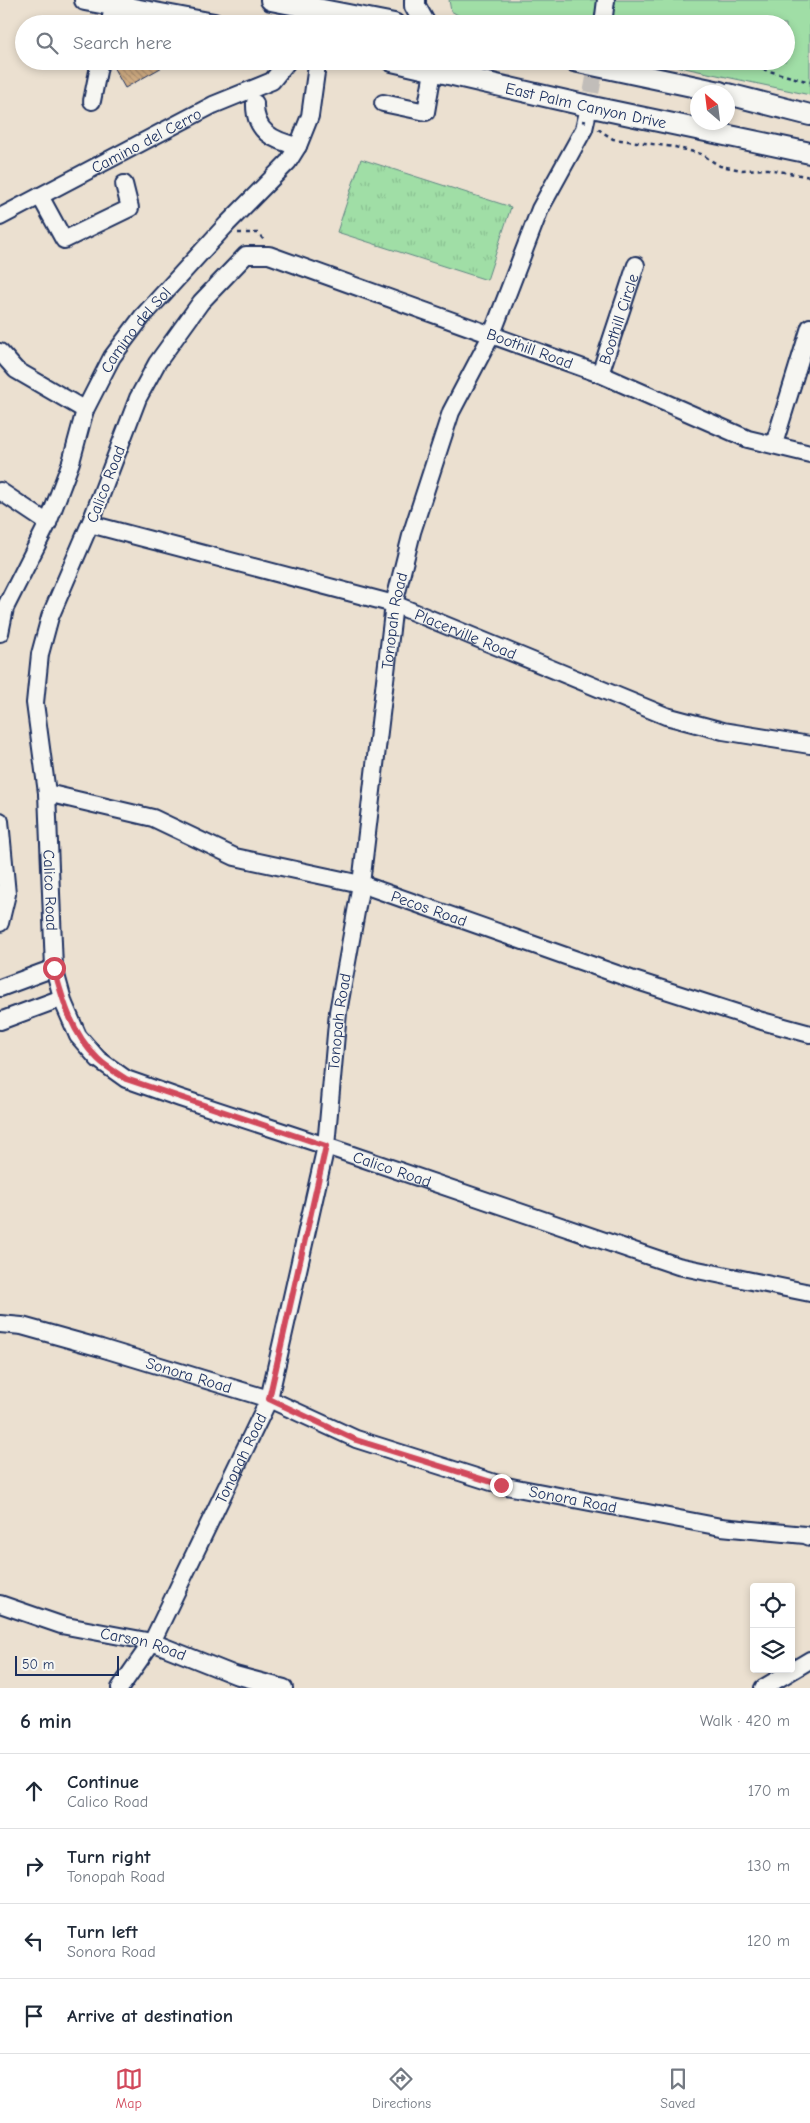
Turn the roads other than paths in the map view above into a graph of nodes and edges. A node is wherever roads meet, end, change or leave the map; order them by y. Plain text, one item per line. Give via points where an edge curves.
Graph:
1 (85, 0) edge
2 (271, 0) edge
3 (416, 0) edge
4 (606, 0) edge
5 (326, 11) edge
6 (112, 15) edge
7 (347, 15) edge
8 (420, 15) edge
9 (604, 15) edge
10 (98, 70) edge
11 (281, 70) edge
12 (316, 70) edge
13 (429, 70) edge
14 (616, 70) edge
15 (433, 71) junction
16 (690, 86) edge
17 (735, 96) edge
18 (248, 99) junction
19 (92, 101) dead end
20 (383, 103) dead end
21 (810, 114) edge
22 (586, 119) tunnel mouth
23 (298, 146) junction
24 (810, 153) edge
25 (124, 184) dead end
26 (40, 196) junction
27 (0, 217) edge
28 (246, 254) joint
29 (636, 265) dead end
30 (810, 327) edge
31 (492, 334) junction
32 (0, 352) edge
33 (600, 374) junction
34 (85, 410) junction
35 (774, 444) junction
36 (810, 454) edge
37 (0, 491) edge
38 (48, 523) junction
39 (90, 524) junction
40 (394, 604) junction
41 (0, 627) edge
42 (810, 745) edge
43 (47, 793) junction
44 (0, 821) edge
45 (1, 854) edge
46 (361, 884) junction
47 (0, 923) edge
48 (54, 968) junction
49 (0, 988) edge
50 (62, 998) junction
51 (0, 1021) edge
52 (810, 1034) edge
53 (326, 1146) junction
54 (810, 1292) edge
55 (0, 1324) edge
56 (269, 1399) junction
57 (810, 1537) edge
58 (0, 1604) edge
59 (152, 1642) junction
60 (810, 1660) edge
61 (120, 1688) edge
62 (284, 1688) edge
63 (763, 1688) edge

1 - 6 main road
2 - 5 main road
3 - 8 main road via 415,6
4 - 9 street
5 - 7 main road
10 - 19 street
11 - 18 street via 270,88
12 - 23 street, Camino del Sol via 310,116
13 - 15 main road, East Palm Canyon Drive
14 - 16 main road
15 - 20 street via 426,112
15 - 24 main road, East Palm Canyon Drive
17 - 21 main road
18 - 23 street via 263,131 280,142
18 - 26 street, Camino del Cerro via 226,100 212,105
22 - 31 street, Tonopah Road via 584,129 540,209
23 - 34 street, Camino del Sol via 288,162 142,317 112,357
25 - 26 street via 130,208 64,240
26 - 27 street, Camino del Cerro
28 - 31 street, Boothill Road via 266,255
28 - 39 street, Calico Road via 201,302 157,363 138,398
29 - 33 street, Boothill Circle
30 - 35 street
31 - 33 street, Boothill Road
31 - 40 street, Tonopah Road via 451,412 412,532
32 - 34 street via 16,370
33 - 35 street, Boothill Road via 748,439
34 - 38 street, Camino del Sol via 71,462
35 - 36 street, Boothill Road
37 - 38 street
38 - 41 street, Camino del Sol via 5,608
39 - 40 street, Placerville Road
39 - 43 street, Calico Road via 50,617 40,654 35,703
40 - 42 street, Placerville Road via 666,716 723,731
40 - 46 street, Tonopah Road
43 - 46 street, Pecos Road via 153,818 234,857
43 - 48 street, Calico Road
44 - 45 street
45 - 47 street via 7,894
46 - 52 street, Pecos Road via 631,978
46 - 53 street, Tonopah Road via 338,1012
48 - 49 street
48 - 50 street, Calico Road
50 - 51 street
50 - 53 street, Calico Road via 78,1036 98,1059 126,1079
53 - 54 street, Calico Road via 678,1266
53 - 56 street, Tonopah Road
55 - 56 street, Sonora Road via 22,1326 95,1346
56 - 57 street, Sonora Road via 356,1440 501,1485 721,1527
56 - 59 street, Tonopah Road
58 - 59 street, Carson Road via 61,1625
59 - 61 street, Tonopah Road
59 - 62 street, Carson Road via 235,1675
60 - 63 street

